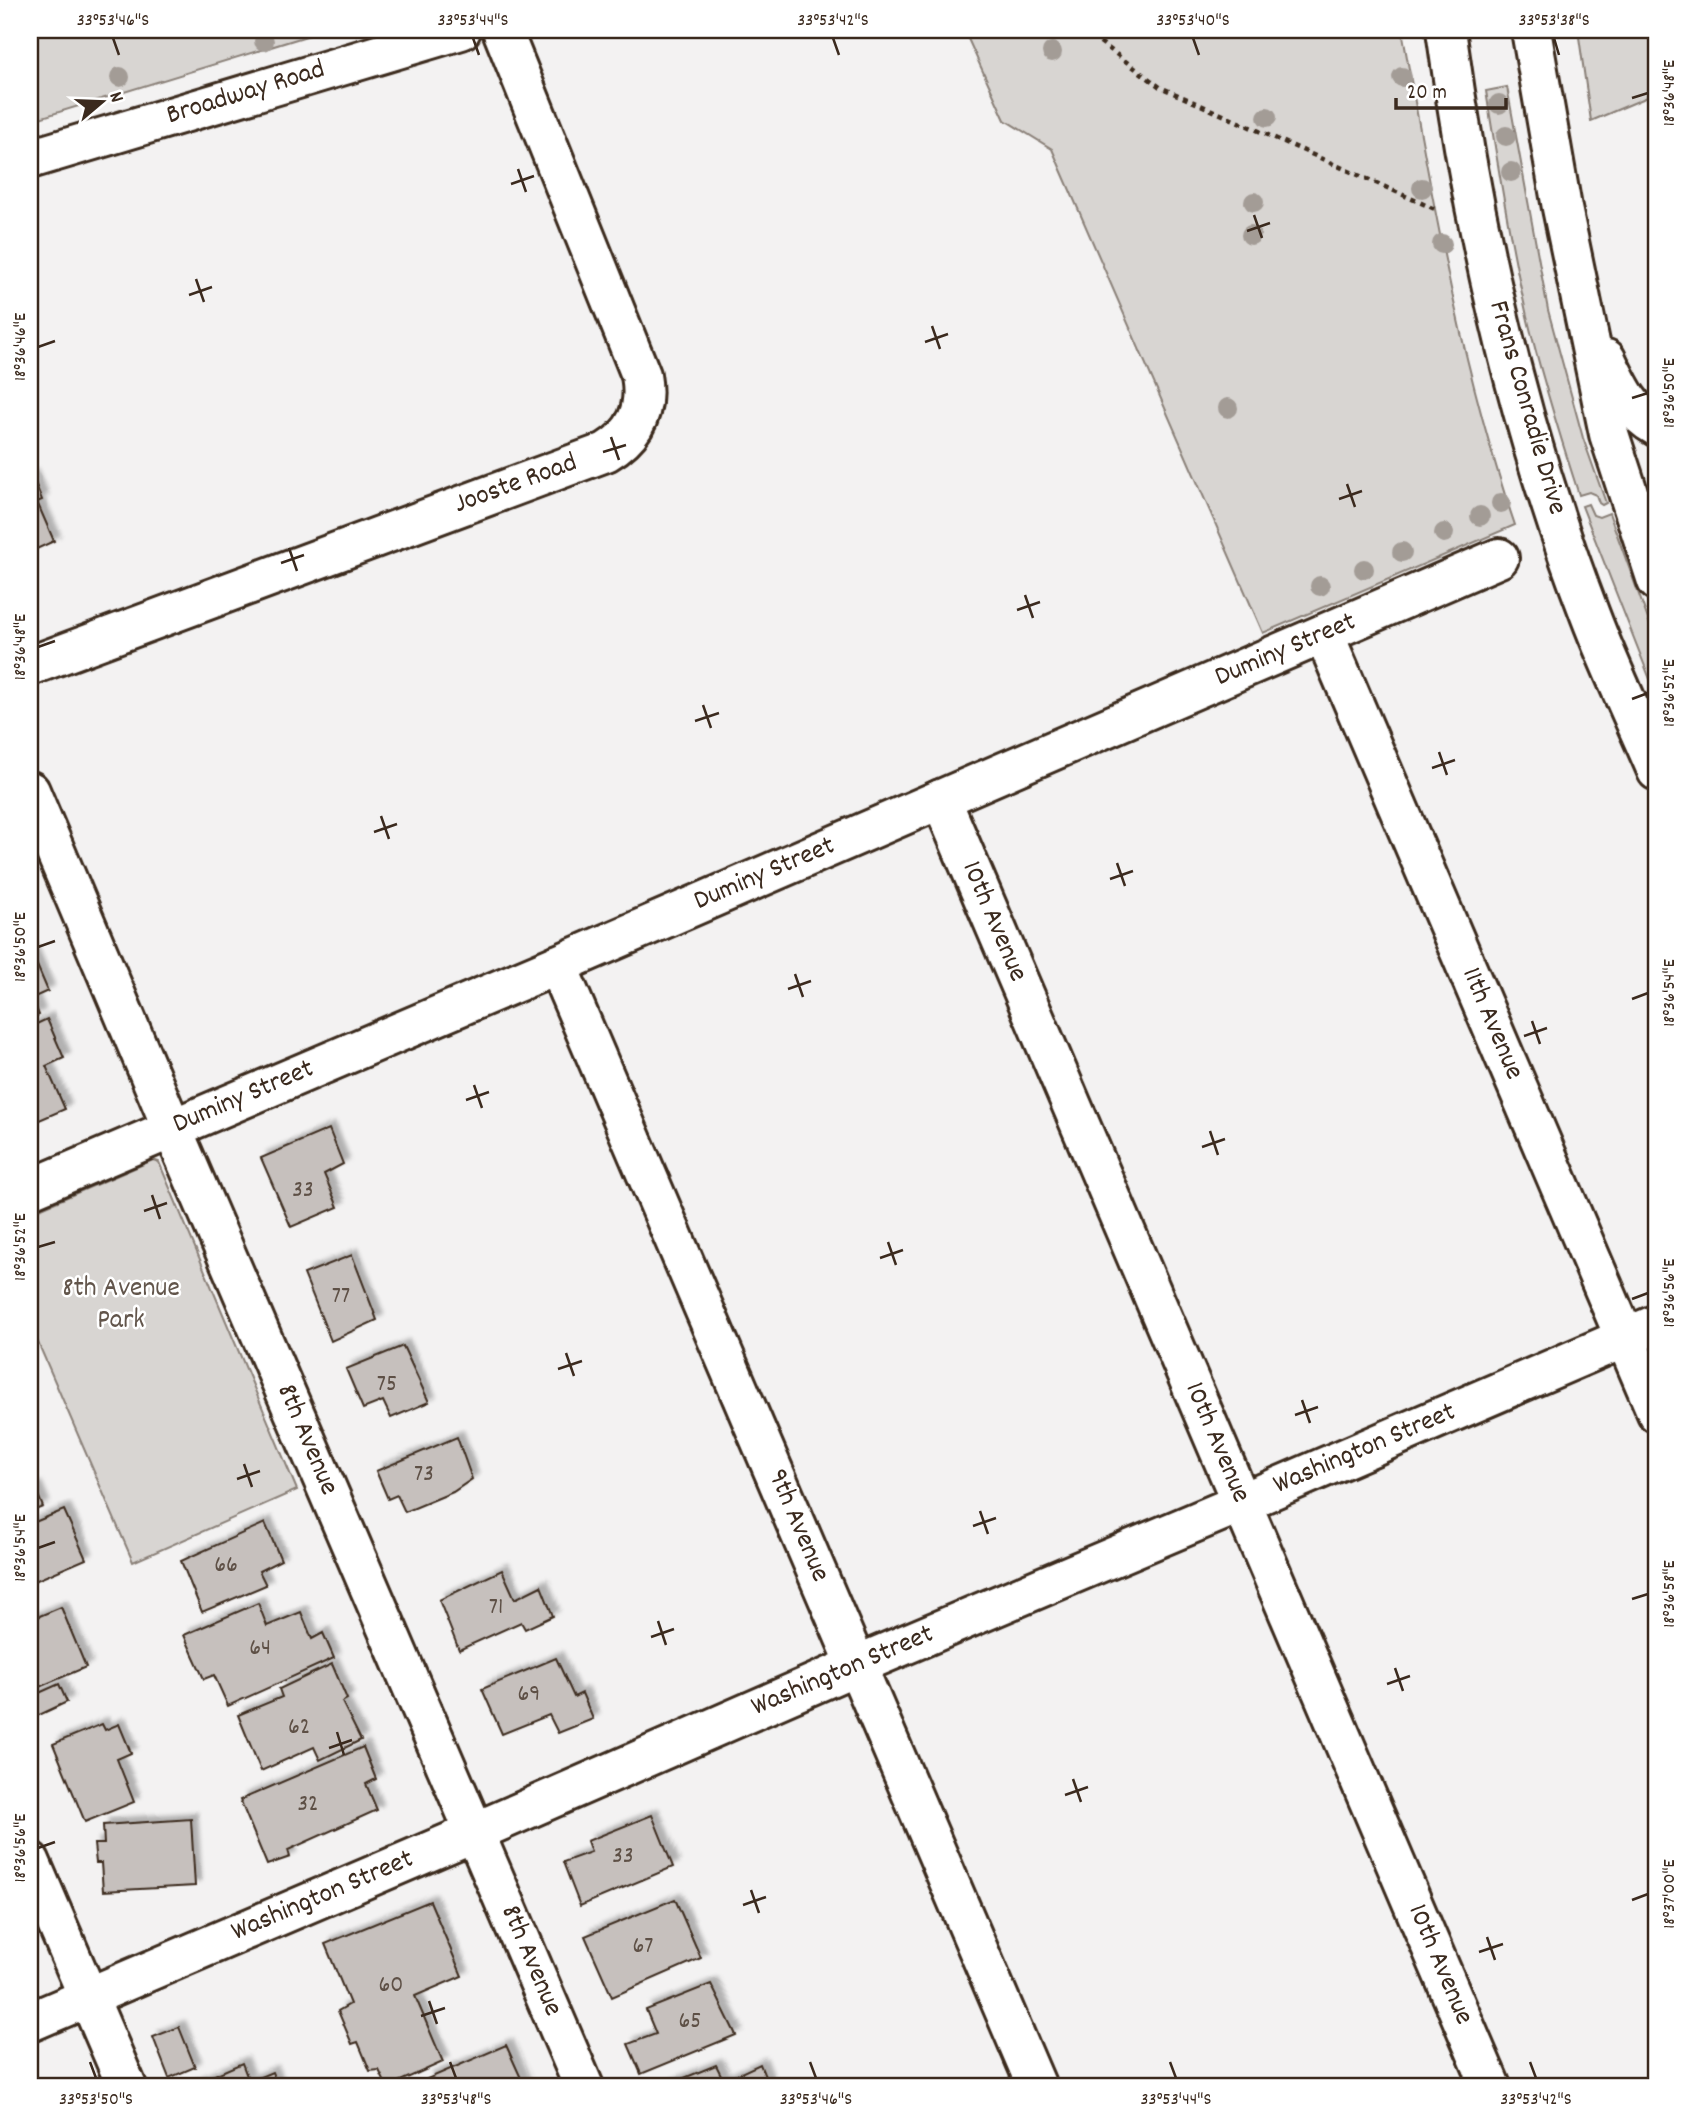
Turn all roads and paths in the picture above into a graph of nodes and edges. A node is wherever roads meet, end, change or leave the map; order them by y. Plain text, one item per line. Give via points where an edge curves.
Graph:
1 (461, 30) edge
2 (502, 30) edge
3 (1084, 30) edge
4 (1447, 30) edge
5 (1531, 30) edge
6 (30, 159) edge
7 (1441, 212) dead end
8 (1584, 317) junction
9 (1657, 427) edge
10 (1499, 558) dead end
11 (1657, 581) edge
12 (1324, 634) junction
13 (30, 666) edge
14 (1657, 771) edge
15 (30, 791) edge
16 (940, 799) junction
17 (557, 965) junction
18 (172, 1128) junction
19 (30, 1189) edge
20 (1641, 1331) edge
21 (1657, 1413) edge
22 (1241, 1503) junction
23 (857, 1665) junction
24 (475, 1832) junction
25 (30, 1861) edge
26 (88, 1997) junction
27 (30, 2022) edge
28 (127, 2087) edge
29 (584, 2087) edge
30 (1037, 2087) edge
31 (1491, 2087) edge

1 - 6 street, Broadway Road
2 - 13 street, Jooste Road via 641,375 643,407 629,434 606,452
3 - 7 path via 1160,87
4 - 14 street, Frans Conradie Drive via 1455,96 1495,300 1532,440 1590,616
5 - 8 street
8 - 9 street via 1629,404
8 - 11 street via 1609,434
10 - 12 street, Duminy Street
12 - 16 street, Duminy Street
12 - 20 street, 11th Avenue
15 - 18 street, 8th Avenue
16 - 17 street, Duminy Street
16 - 22 street, 10th Avenue
17 - 18 street, Duminy Street
17 - 23 street, 9th Avenue
18 - 19 street, Duminy Street
18 - 24 street, 8th Avenue
20 - 21 street, 11th Avenue
20 - 22 street, Washington Street
22 - 23 street, Washington Street
22 - 31 street, 10th Avenue
23 - 24 street, Washington Street
23 - 30 street, 9th Avenue
24 - 26 street, Washington Street
24 - 29 street, 8th Avenue
25 - 26 street
26 - 27 street, Washington Street
26 - 28 street

